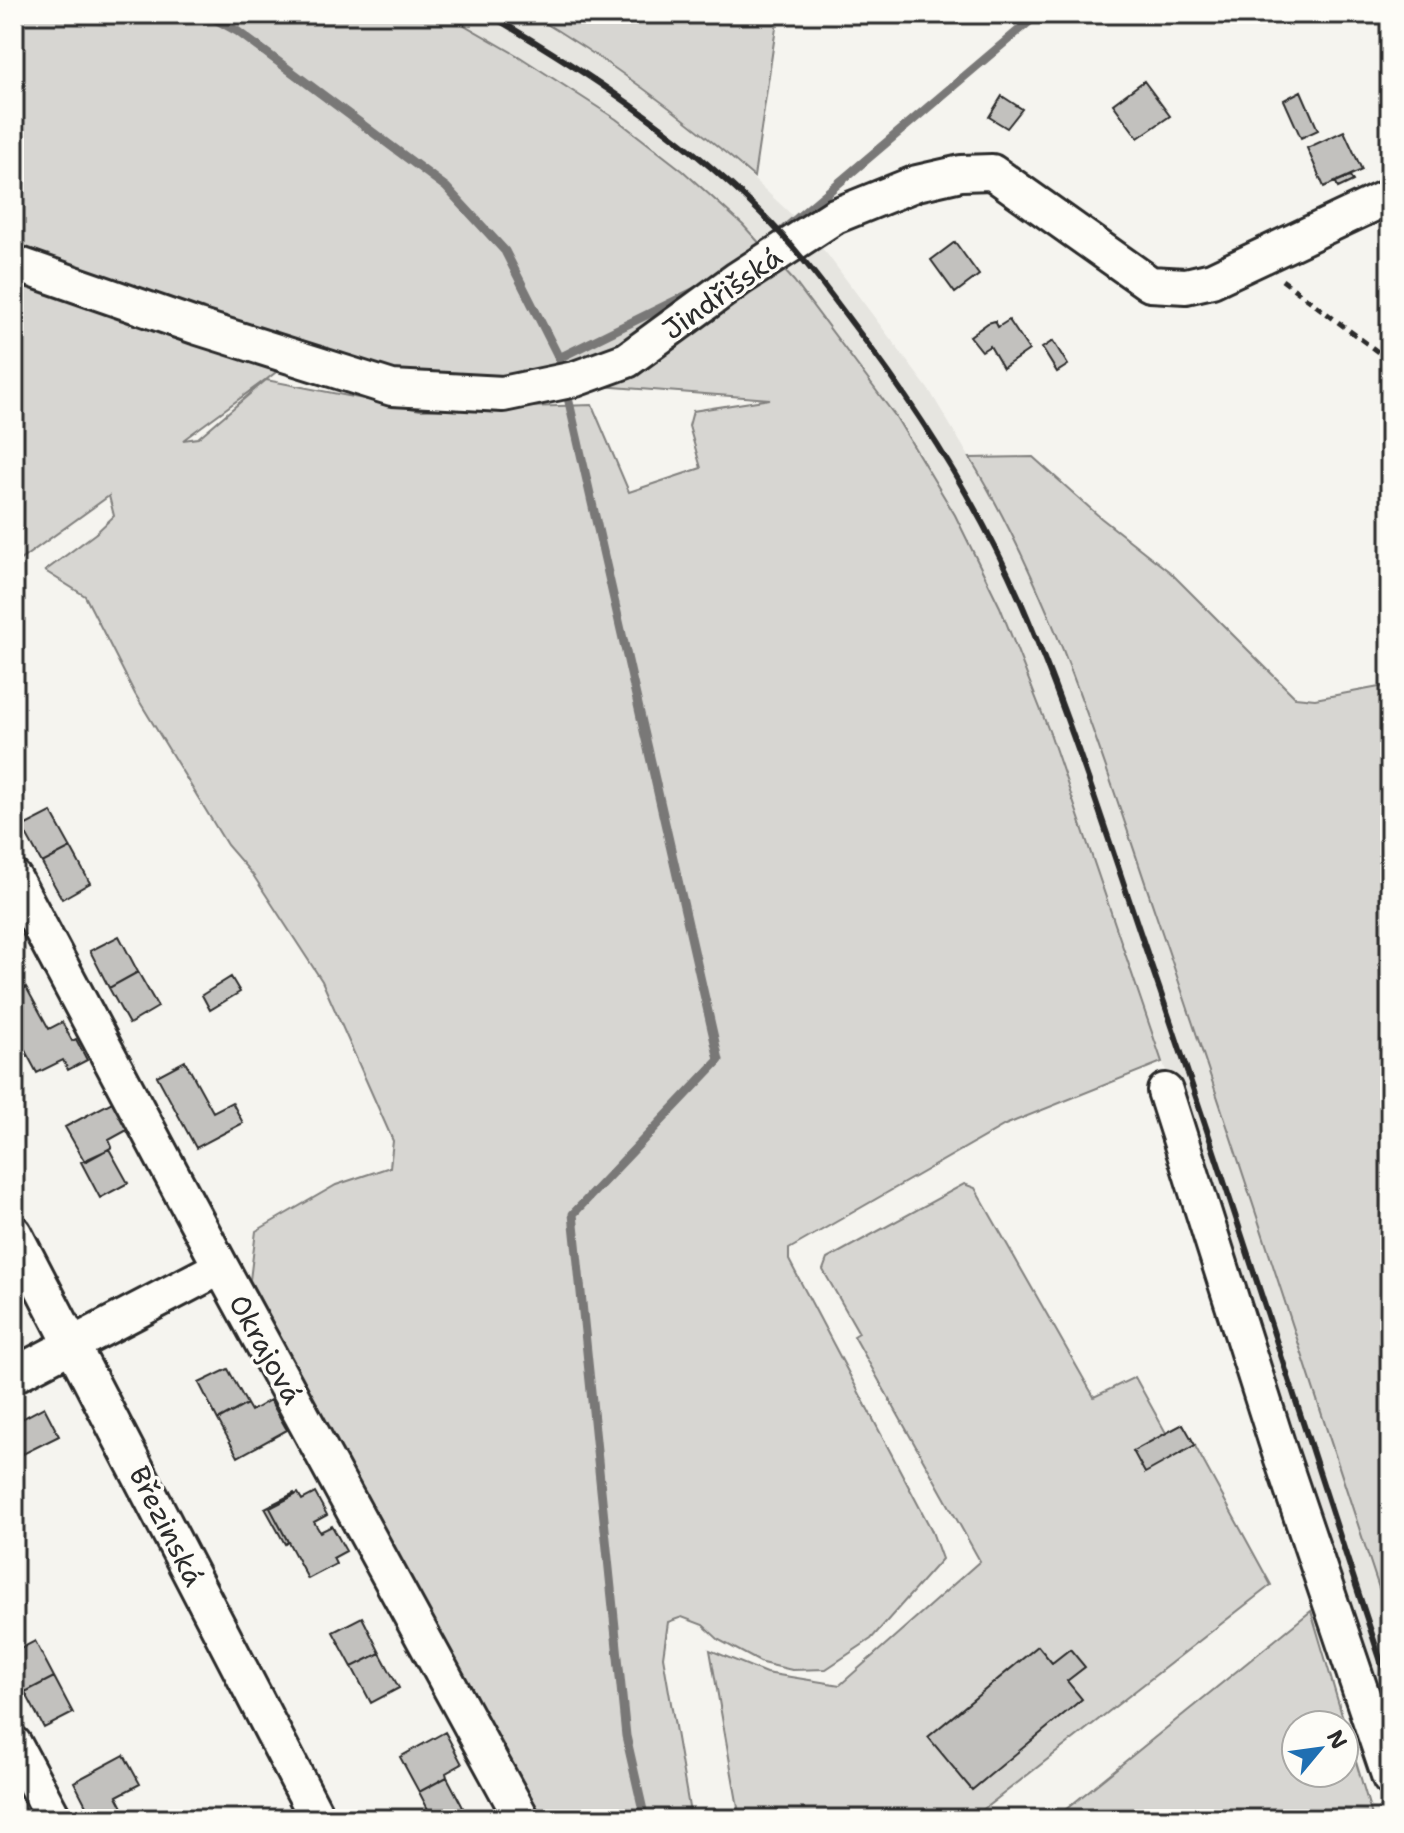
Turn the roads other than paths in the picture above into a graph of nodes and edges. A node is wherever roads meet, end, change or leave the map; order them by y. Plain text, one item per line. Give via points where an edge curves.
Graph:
1 (1390, 196) edge
2 (14, 263) edge
3 (14, 878) edge
4 (1165, 1091) dead end
5 (14, 1233) edge
6 (221, 1267) junction
7 (73, 1344) junction
8 (14, 1375) edge
9 (14, 1744) edge
10 (1390, 1778) edge
11 (54, 1819) edge
12 (318, 1819) edge
13 (522, 1819) edge

1 - 2 street, Jindřišská via 1253,262 1186,286 1150,284 992,172 961,173 917,183 835,216 627,360 575,379 503,394 392,388
3 - 6 street, Okrajová
4 - 10 street
5 - 7 street, Březinská
6 - 7 street
6 - 13 street, Okrajová
7 - 8 street
7 - 12 street, Březinská
9 - 11 street

